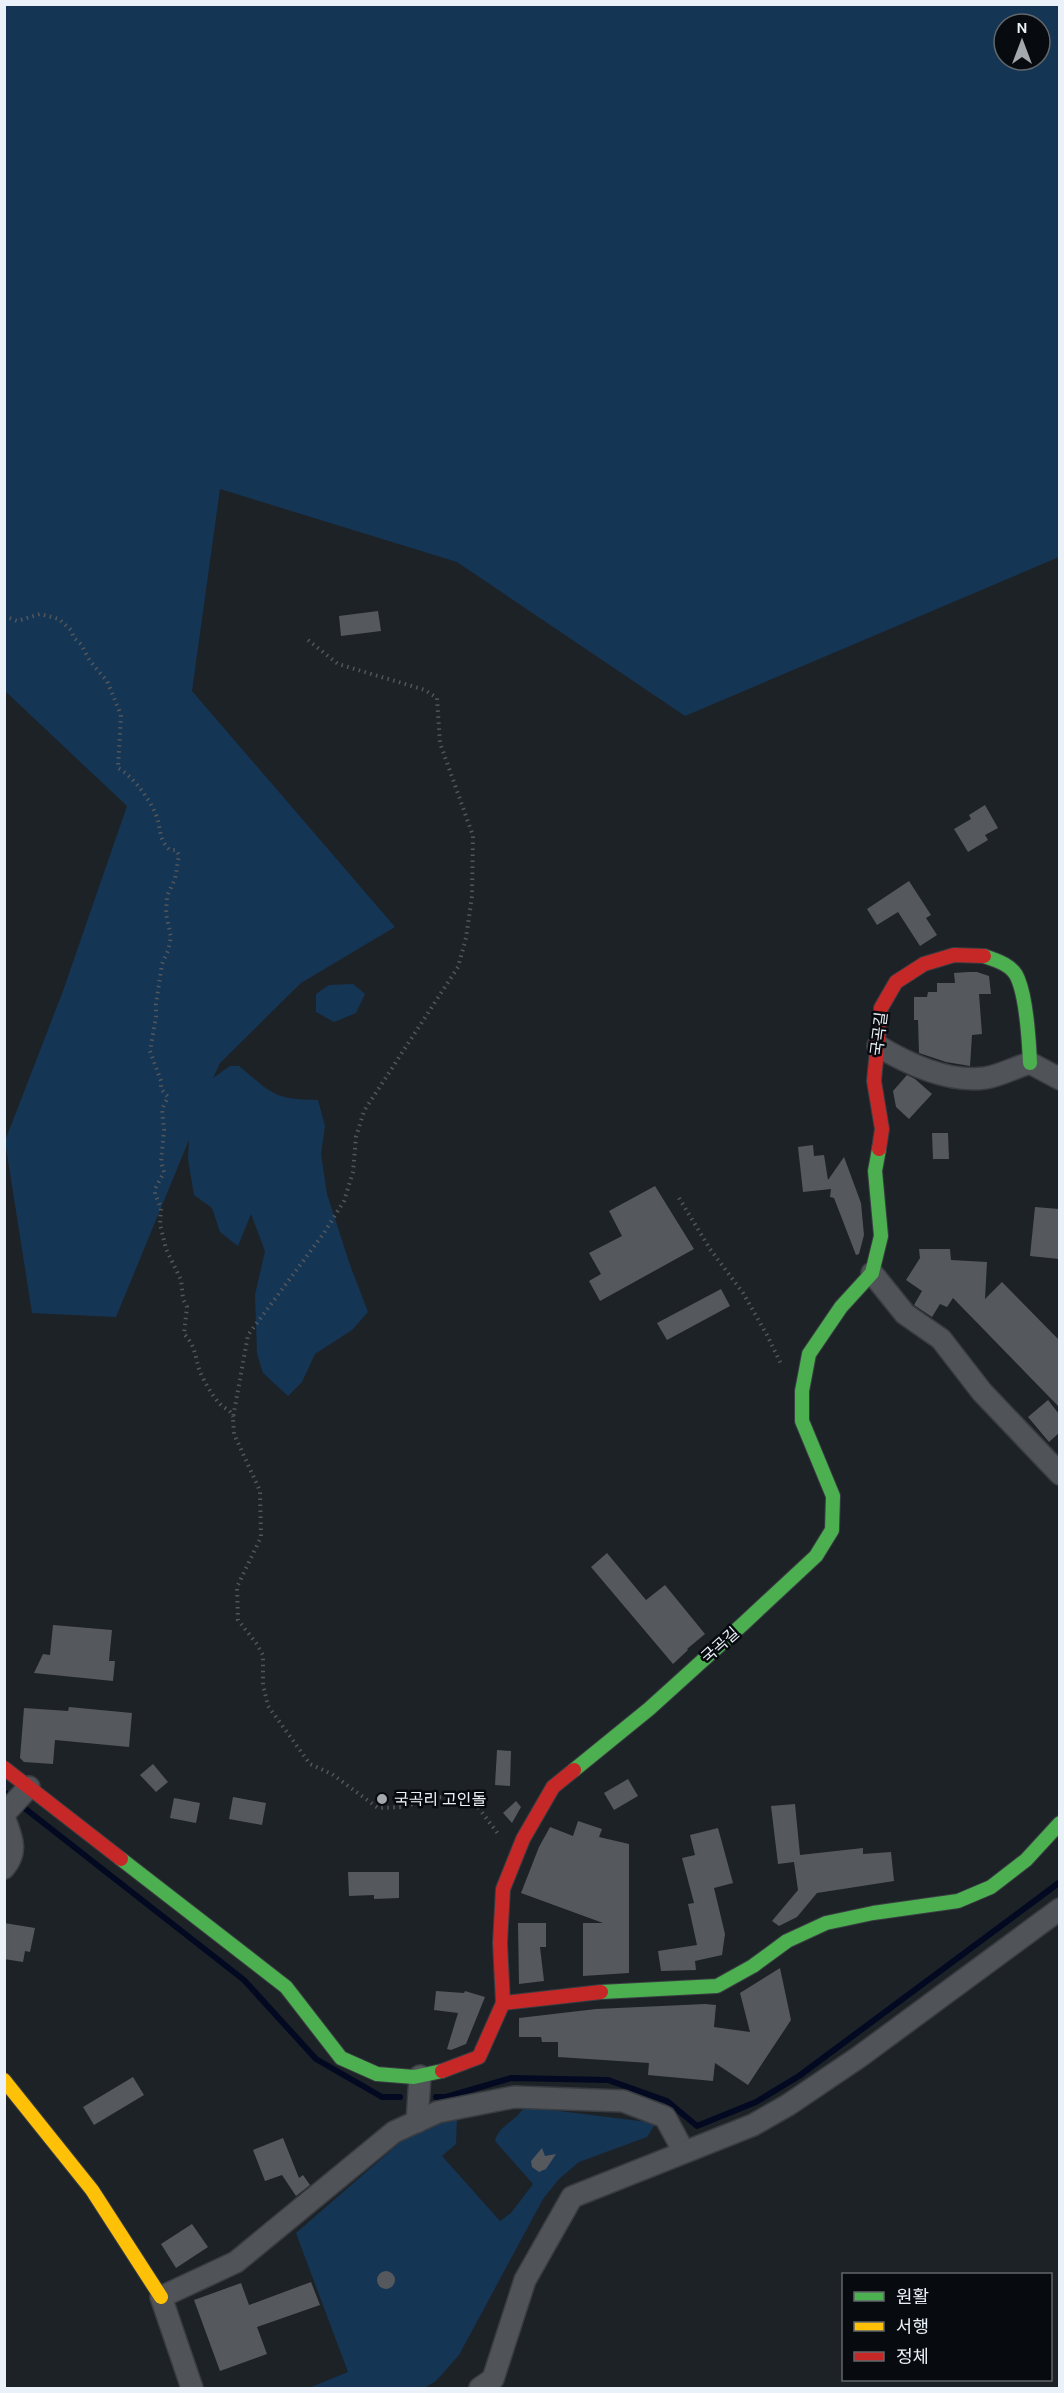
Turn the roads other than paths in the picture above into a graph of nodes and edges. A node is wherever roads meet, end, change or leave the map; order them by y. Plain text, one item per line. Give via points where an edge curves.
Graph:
1 (878, 1046) junction
2 (1030, 1063) junction
3 (1059, 1079) edge
4 (872, 1273) junction
5 (1059, 1474) edge
6 (4, 1768) edge
7 (27, 1789) junction
8 (6, 1814) edge
9 (1059, 1823) edge
10 (4, 1868) edge
11 (1059, 1909) edge
12 (503, 2002) junction
13 (420, 2076) junction
14 (4, 2080) edge
15 (417, 2122) junction
16 (684, 2152) junction
17 (161, 2297) junction
18 (192, 2388) edge
19 (480, 2388) edge

1 - 2 street via 904,1062 946,1076 985,1078
1 - 2 street, 국곡길 via 881,1008 896,982 924,964 954,954 980,956 1002,962 1018,977
1 - 4 street, 국곡길 via 874,1081 882,1129 875,1171 881,1236
2 - 3 street
4 - 5 street via 905,1314 941,1339 982,1392
4 - 12 street, 국곡길 via 841,1307 809,1354 801,1391 802,1421 833,1496 832,1530 816,1556 649,1709 553,1787 503,1889
6 - 7 street
7 - 8 street
7 - 13 street via 286,1987 341,2058 377,2074
8 - 10 street via 14,1850
9 - 12 street via 1026,1860 991,1887 958,1901 826,1923 787,1941 717,1986 595,1992
11 - 16 street via 788,2105
12 - 13 street via 479,2057
13 - 15 street
14 - 17 street via 92,2190
15 - 16 street via 438,2112 514,2097 623,2102 665,2117
15 - 17 street via 394,2132 236,2262
16 - 19 street via 572,2197 525,2280 493,2379
17 - 18 street

